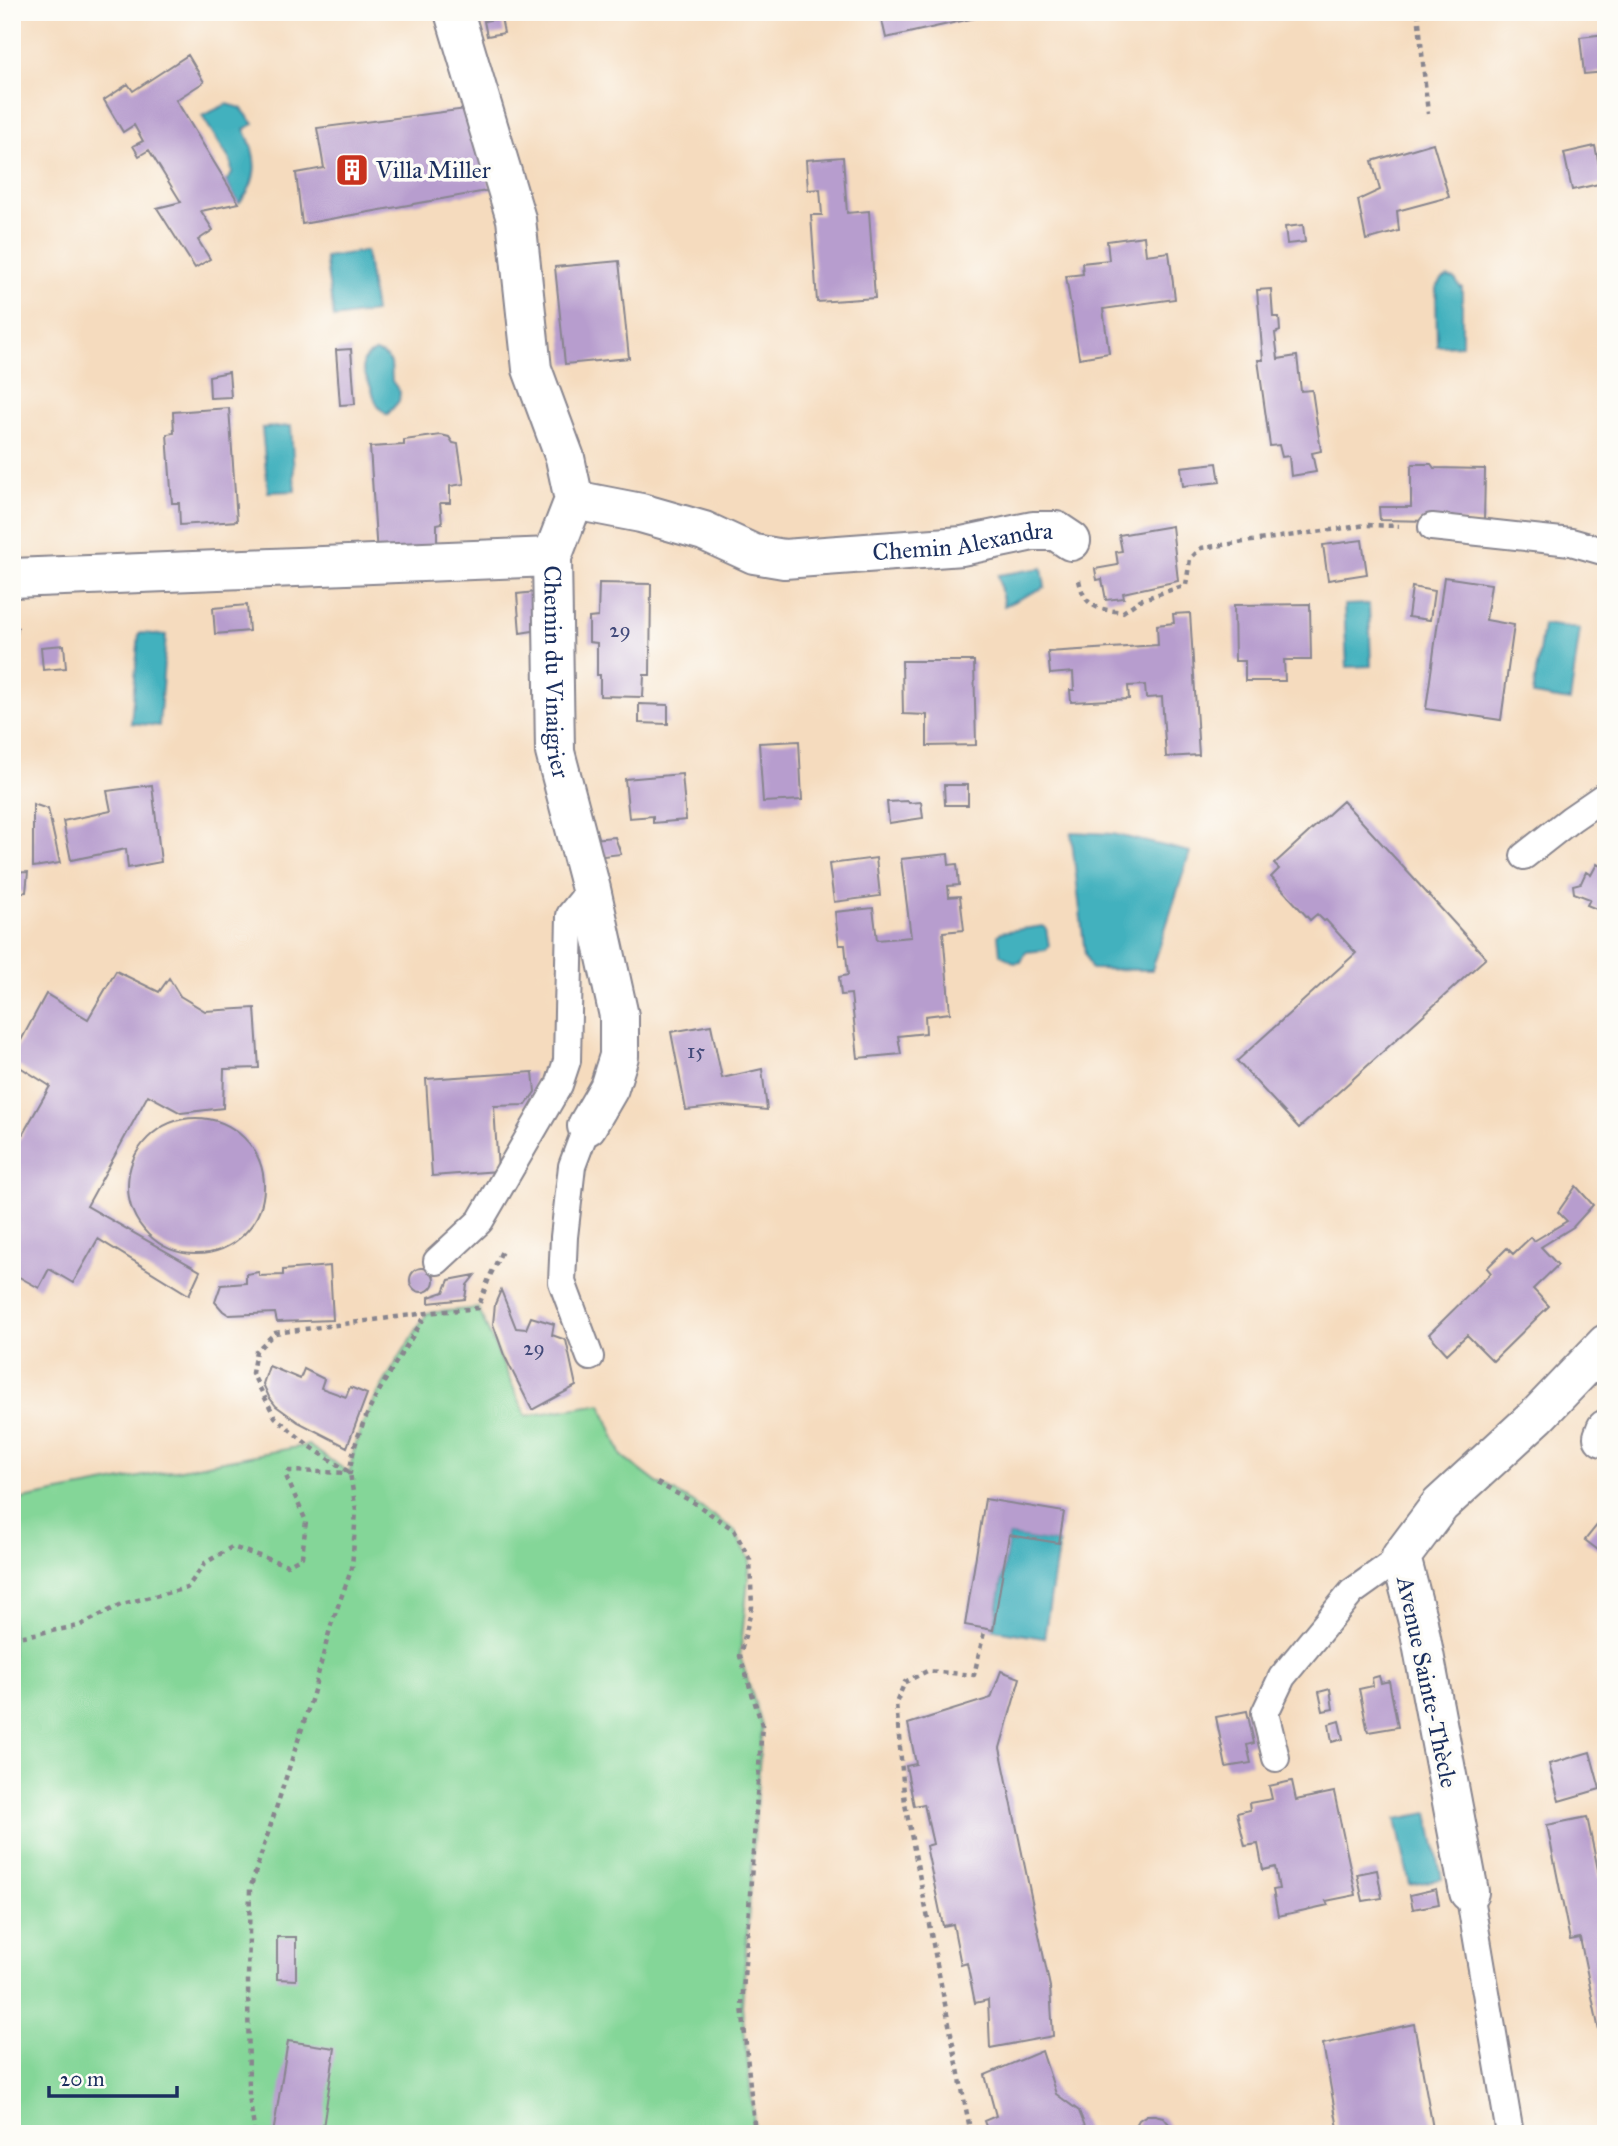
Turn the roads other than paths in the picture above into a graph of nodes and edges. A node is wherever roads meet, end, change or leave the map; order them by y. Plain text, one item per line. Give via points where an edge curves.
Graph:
1 (454, 12) edge
2 (574, 500) junction
3 (1432, 527) road end
4 (1071, 541) road end
5 (1606, 552) edge
6 (552, 557) junction
7 (12, 578) edge
8 (1606, 795) edge
9 (1524, 856) dead end
10 (592, 889) junction
11 (587, 1126) joint
12 (437, 1261) dead end
13 (1606, 1344) edge
14 (590, 1357) dead end
15 (1401, 1557) junction
16 (1276, 1758) dead end
17 (1469, 1892) joint
18 (1510, 2134) edge

1 - 2 street via 516,219 532,369 565,457
2 - 4 street, Chemin Alexandra via 654,516 704,531 754,554 784,559 962,546 1033,531 1056,531
2 - 6 street, Chemin du Vinaigrier
3 - 5 lane via 1571,542
6 - 7 street
6 - 10 street, Chemin du Vinaigrier via 555,752
8 - 9 lane
10 - 11 street, Chemin du Vinaigrier via 619,1016 619,1056 609,1088
10 - 12 lane via 570,915 567,1061 559,1085 480,1221
11 - 14 lane via 572,1166 562,1282
13 - 15 street, Avenue Sainte-Thècle via 1537,1416 1440,1505
15 - 16 lane via 1352,1592 1282,1676 1265,1713
15 - 17 street, Avenue Sainte-Thècle via 1418,1622
17 - 18 lane

